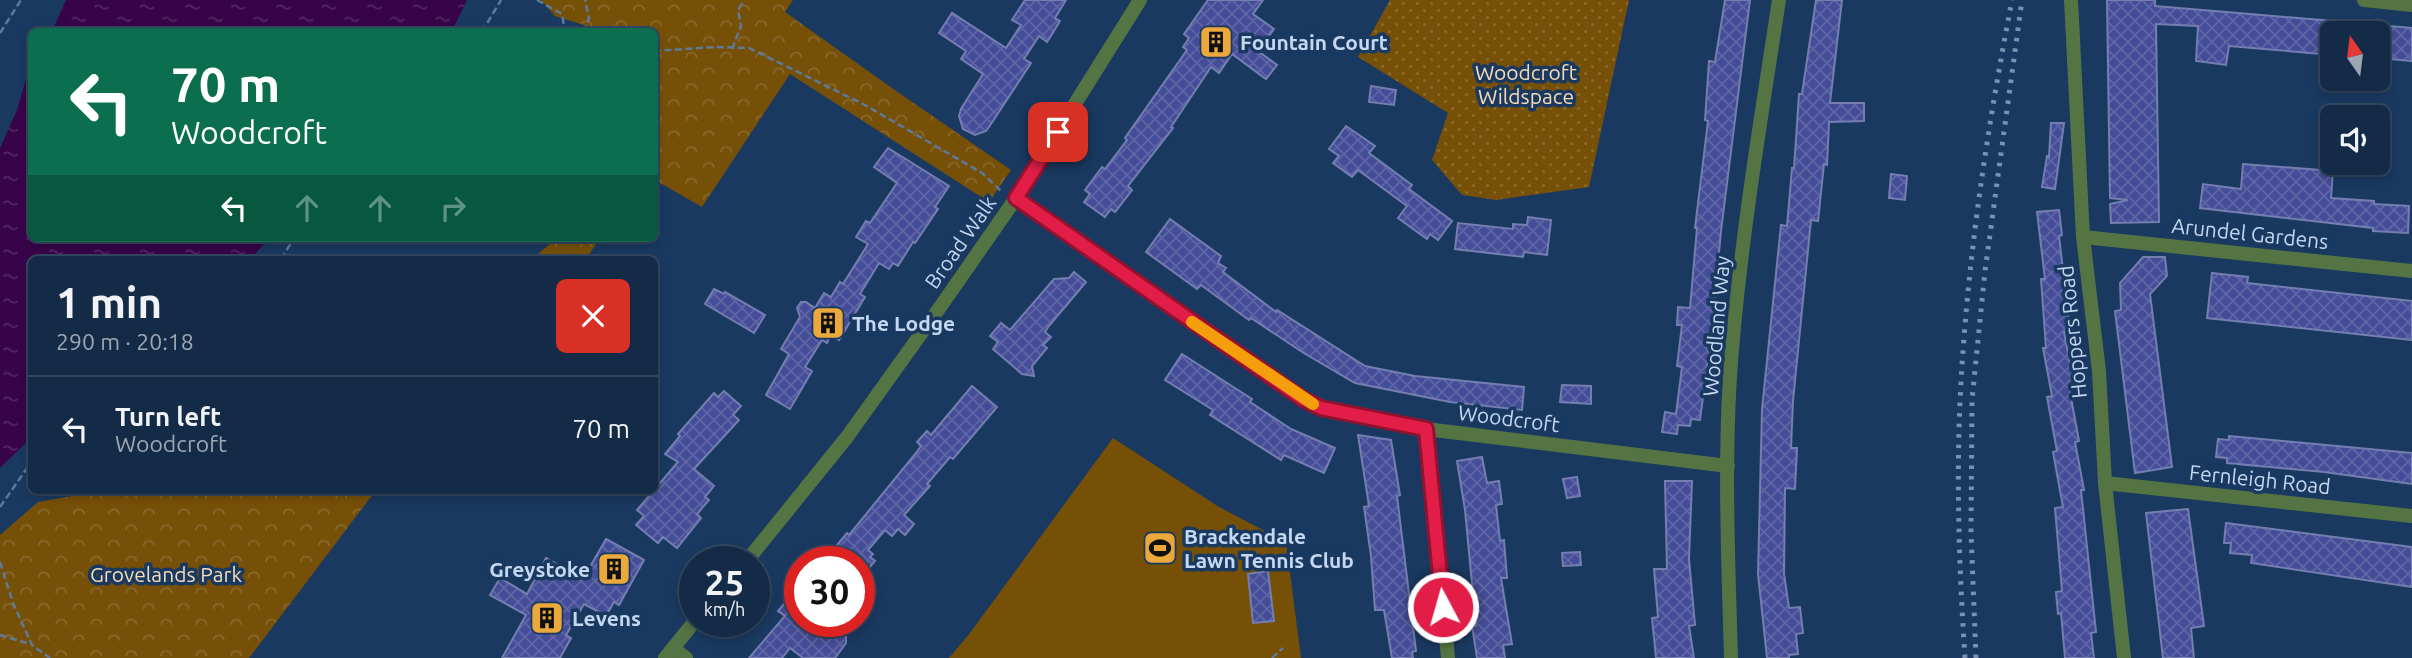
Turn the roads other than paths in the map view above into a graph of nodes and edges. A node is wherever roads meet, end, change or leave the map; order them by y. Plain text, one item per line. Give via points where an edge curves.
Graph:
1 (1140, 0) edge
2 (1779, 0) edge
3 (2071, 0) edge
4 (2364, 0) edge
5 (2412, 5) edge
6 (1015, 200) junction
7 (2083, 237) junction
8 (2412, 271) edge
9 (1426, 429) junction
10 (1728, 466) junction
11 (2105, 483) junction
12 (2412, 516) edge
13 (759, 546) edge
14 (682, 637) edge
15 (669, 653) edge
16 (686, 658) edge
17 (1448, 658) edge
18 (1731, 658) edge
19 (2124, 658) edge

1 - 6 street, Broad Walk
2 - 10 street, Woodland Way via 1732,340
3 - 7 street, Hoppers Road
4 - 5 street
6 - 9 street, Woodcroft via 1303,399 1321,408
6 - 13 street, Broad Walk via 847,437
7 - 8 street, Arundel Gardens
7 - 11 street, Hoppers Road via 2099,371
9 - 10 street, Woodcroft
9 - 17 street
10 - 18 street, Woodland Way
11 - 12 street, Fernleigh Road
11 - 19 street, Hoppers Road
14 - 15 street
15 - 16 street

